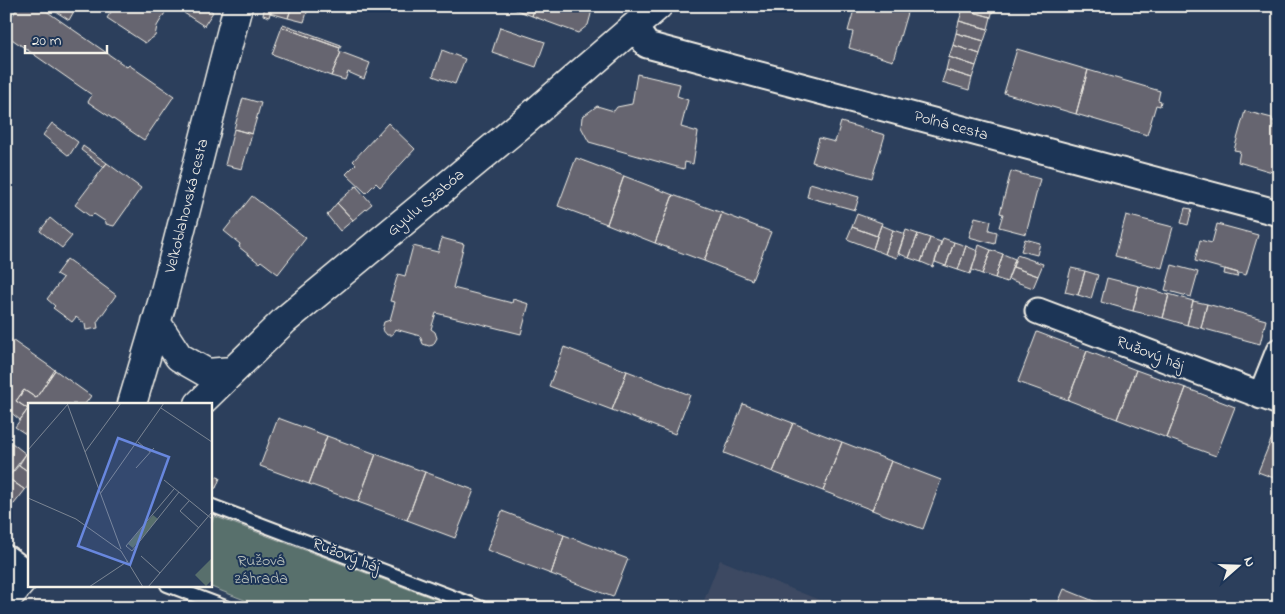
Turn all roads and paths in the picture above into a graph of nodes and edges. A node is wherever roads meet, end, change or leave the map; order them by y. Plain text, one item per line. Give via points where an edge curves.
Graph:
1 (238, 6) edge
2 (658, 6) edge
3 (634, 26) junction
4 (1279, 213) edge
5 (1038, 311) dead end
6 (156, 322) junction
7 (1279, 350) edge
8 (232, 371) junction
9 (1270, 399) edge
10 (132, 403) edge
11 (200, 403) edge
12 (211, 505) edge
13 (21, 568) edge
14 (170, 586) edge
15 (6, 600) edge
16 (228, 608) edge
17 (482, 608) edge

1 - 6 street, Veľkoblahovská cesta
2 - 3 street, Gyulu Szabóa
3 - 4 street, Poľná cesta via 647,45
3 - 8 street, Gyulu Szabóa via 524,122 285,320
5 - 9 street, Ružový háj
6 - 8 street via 179,357 206,373
6 - 10 street, Veľkoblahovská cesta
7 - 9 street, Ružový háj
8 - 11 street, Gyulu Szabóa
12 - 17 lane, Ružový háj
13 - 15 street
14 - 16 lane

